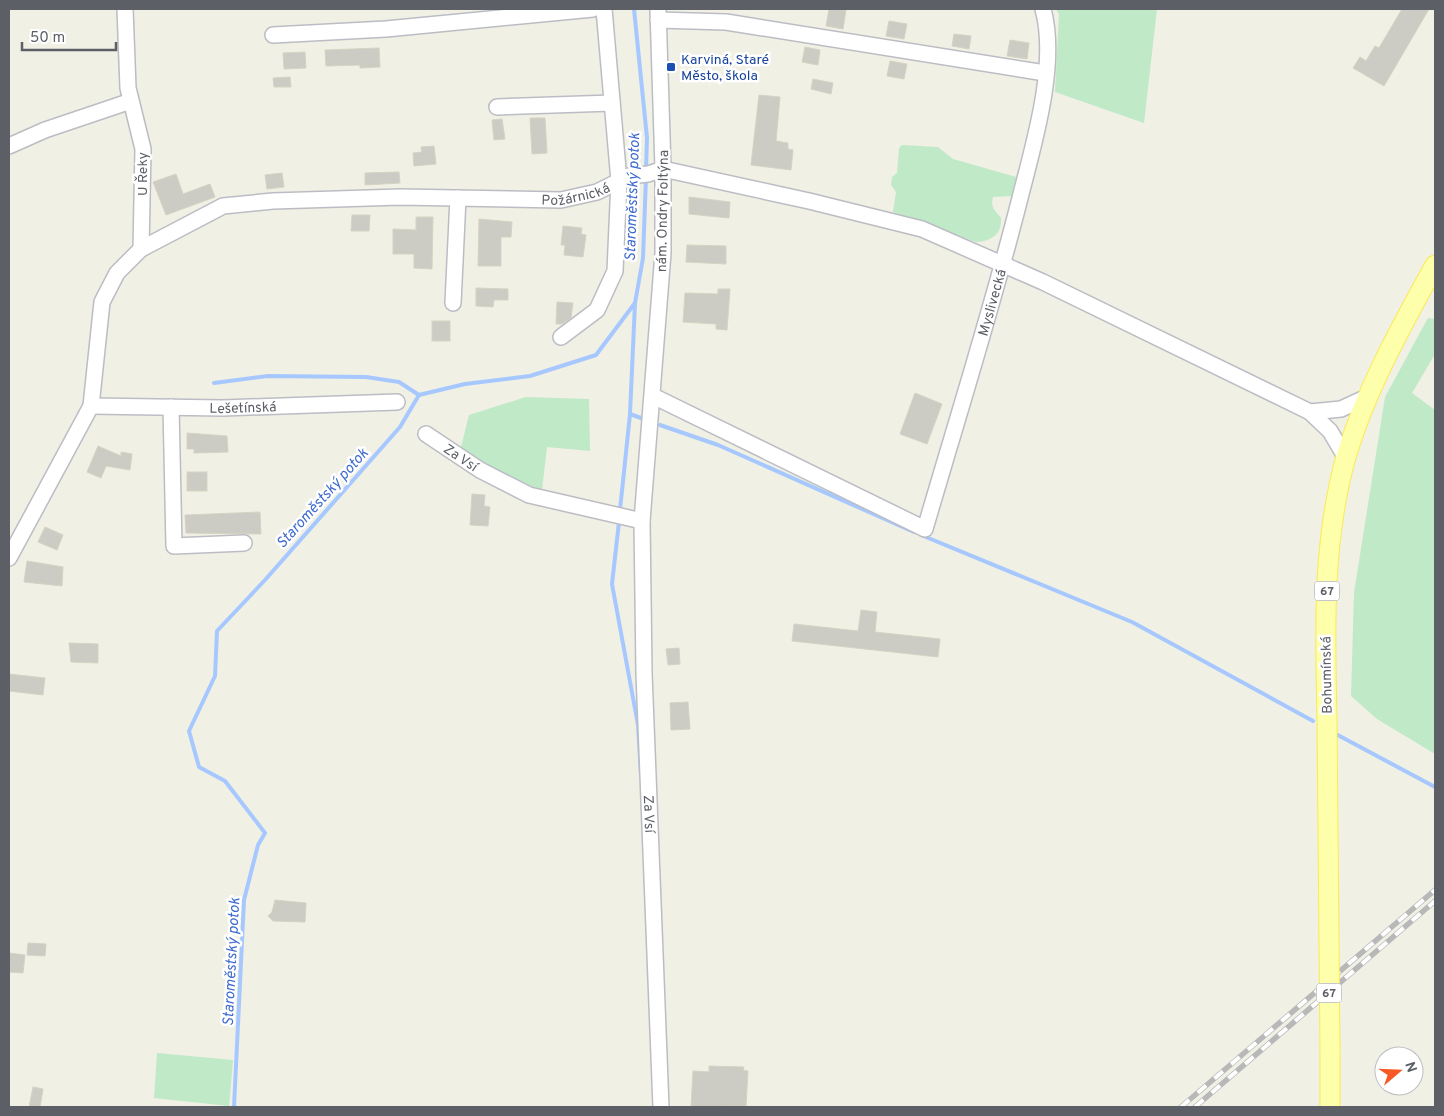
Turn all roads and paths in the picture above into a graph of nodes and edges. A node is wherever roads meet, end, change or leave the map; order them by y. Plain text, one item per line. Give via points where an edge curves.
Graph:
1 (125, 9) edge
2 (593, 9) edge
3 (604, 9) edge
4 (1043, 9) edge
5 (658, 15) edge
6 (273, 35) dead end
7 (1045, 74) junction
8 (132, 101) junction
9 (612, 103) junction
10 (497, 107) dead end
11 (9, 146) edge
12 (664, 169) junction
13 (619, 181) junction
14 (458, 198) junction
15 (141, 249) junction
16 (1003, 265) junction
17 (1435, 266) edge
18 (453, 303) dead end
19 (561, 337) dead end
20 (653, 396) junction
21 (1367, 397) junction
22 (397, 402) dead end
23 (90, 406) junction
24 (171, 407) junction
25 (1310, 412) junction
26 (651, 413) joint
27 (426, 434) dead end
28 (1346, 458) junction
29 (642, 520) junction
30 (244, 543) dead end
31 (9, 558) edge
32 (661, 1107) edge
33 (1330, 1107) edge

1 - 8 street, U Řeky via 128,88
2 - 6 street via 386,30
3 - 9 street
4 - 7 street, Myslivecká via 1049,51
5 - 7 street via 726,22
5 - 12 street, nám. Ondry Foltýna
7 - 16 street, Myslivecká via 1039,121
8 - 11 street via 45,130
8 - 15 street, U Řeky via 142,149
9 - 10 street
9 - 13 street
12 - 13 street, Požárnická
12 - 16 street, Požárnická via 922,229
12 - 20 street, nám. Ondry Foltýna via 663,253
13 - 14 street, Požárnická via 597,192 561,200
13 - 19 street via 615,271 597,310
14 - 15 street, Požárnická via 273,200 223,206
14 - 18 street
15 - 23 street via 117,272 102,302
16 - 20 street, Myslivecká via 925,529
16 - 25 street, Požárnická
17 - 21 main road, Bohumínská / 67
20 - 26 street, nám. Ondry Foltýna
21 - 25 street via 1340,409
21 - 28 main road, Bohumínská / 67
22 - 24 street, Lešetínská
23 - 24 street, Lešetínská
23 - 31 street
24 - 30 street via 174,546
25 - 28 street via 1330,432
26 - 29 street, Za Vsí
27 - 29 street, Za Vsí via 480,470 529,495
28 - 33 main road, Bohumínská / 67, bridge via 1336,507 1325,640
29 - 32 street, Za Vsí via 644,673

